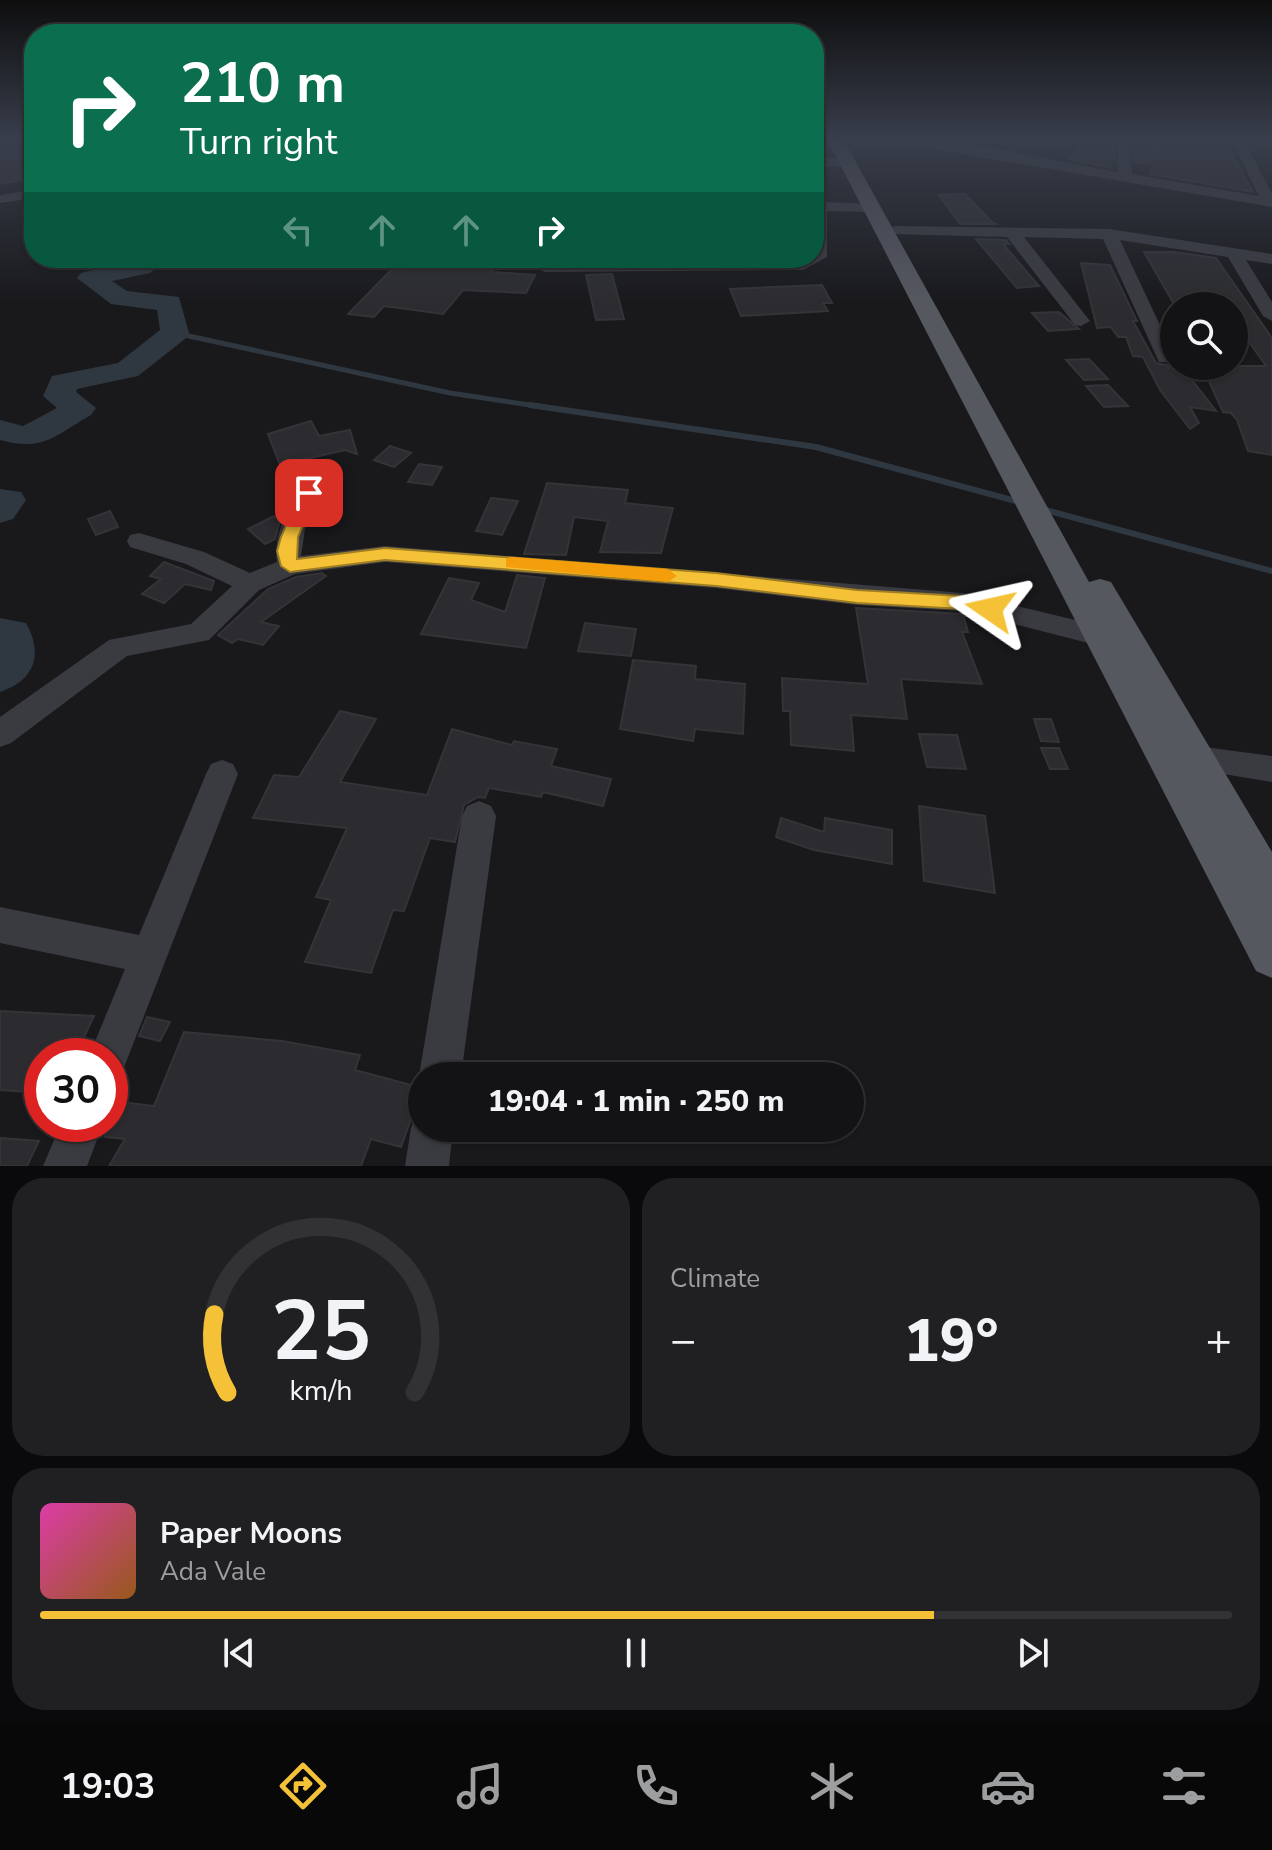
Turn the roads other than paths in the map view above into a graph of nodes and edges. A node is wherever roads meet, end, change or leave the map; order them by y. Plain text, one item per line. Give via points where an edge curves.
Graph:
1 (864, 193) edge
2 (871, 193) edge
3 (1222, 193) edge
4 (24, 195) edge
5 (0, 199) edge
6 (1270, 202) edge
7 (824, 206) edge
8 (871, 208) junction
9 (895, 231) junction
10 (1012, 233) junction
11 (1109, 234) junction
12 (1234, 253) junction
13 (1272, 259) edge
14 (1272, 316) edge
15 (1081, 321) dead end
16 (1160, 345) edge
17 (309, 493) dead end
18 (139, 541) dead end
19 (290, 566) junction
20 (250, 584) junction
21 (1100, 636) junction
22 (0, 734) edge
23 (1197, 759) junction
24 (1272, 769) edge
25 (222, 774) dead end
26 (479, 816) dead end
27 (1272, 893) edge
28 (0, 925) edge
29 (1272, 955) edge
30 (149, 956) junction
31 (116, 1038) edge
32 (442, 1062) edge
33 (75, 1142) edge
34 (430, 1142) edge
35 (65, 1166) edge
36 (427, 1166) edge

1 - 8 main road
2 - 9 main road
3 - 6 street
4 - 5 street
7 - 8 street
8 - 21 main road
9 - 10 street
9 - 23 main road
10 - 11 street
10 - 15 street
11 - 12 street
11 - 16 street
12 - 13 street
12 - 14 street
17 - 19 street via 289,537
18 - 20 street via 195,558
19 - 20 street
19 - 21 street via 385,554 716,579 963,602
20 - 22 street via 199,633 119,647
21 - 29 main road
23 - 24 street
23 - 27 main road
25 - 30 street
26 - 32 street
28 - 30 street
30 - 31 street
33 - 35 street
34 - 36 street

